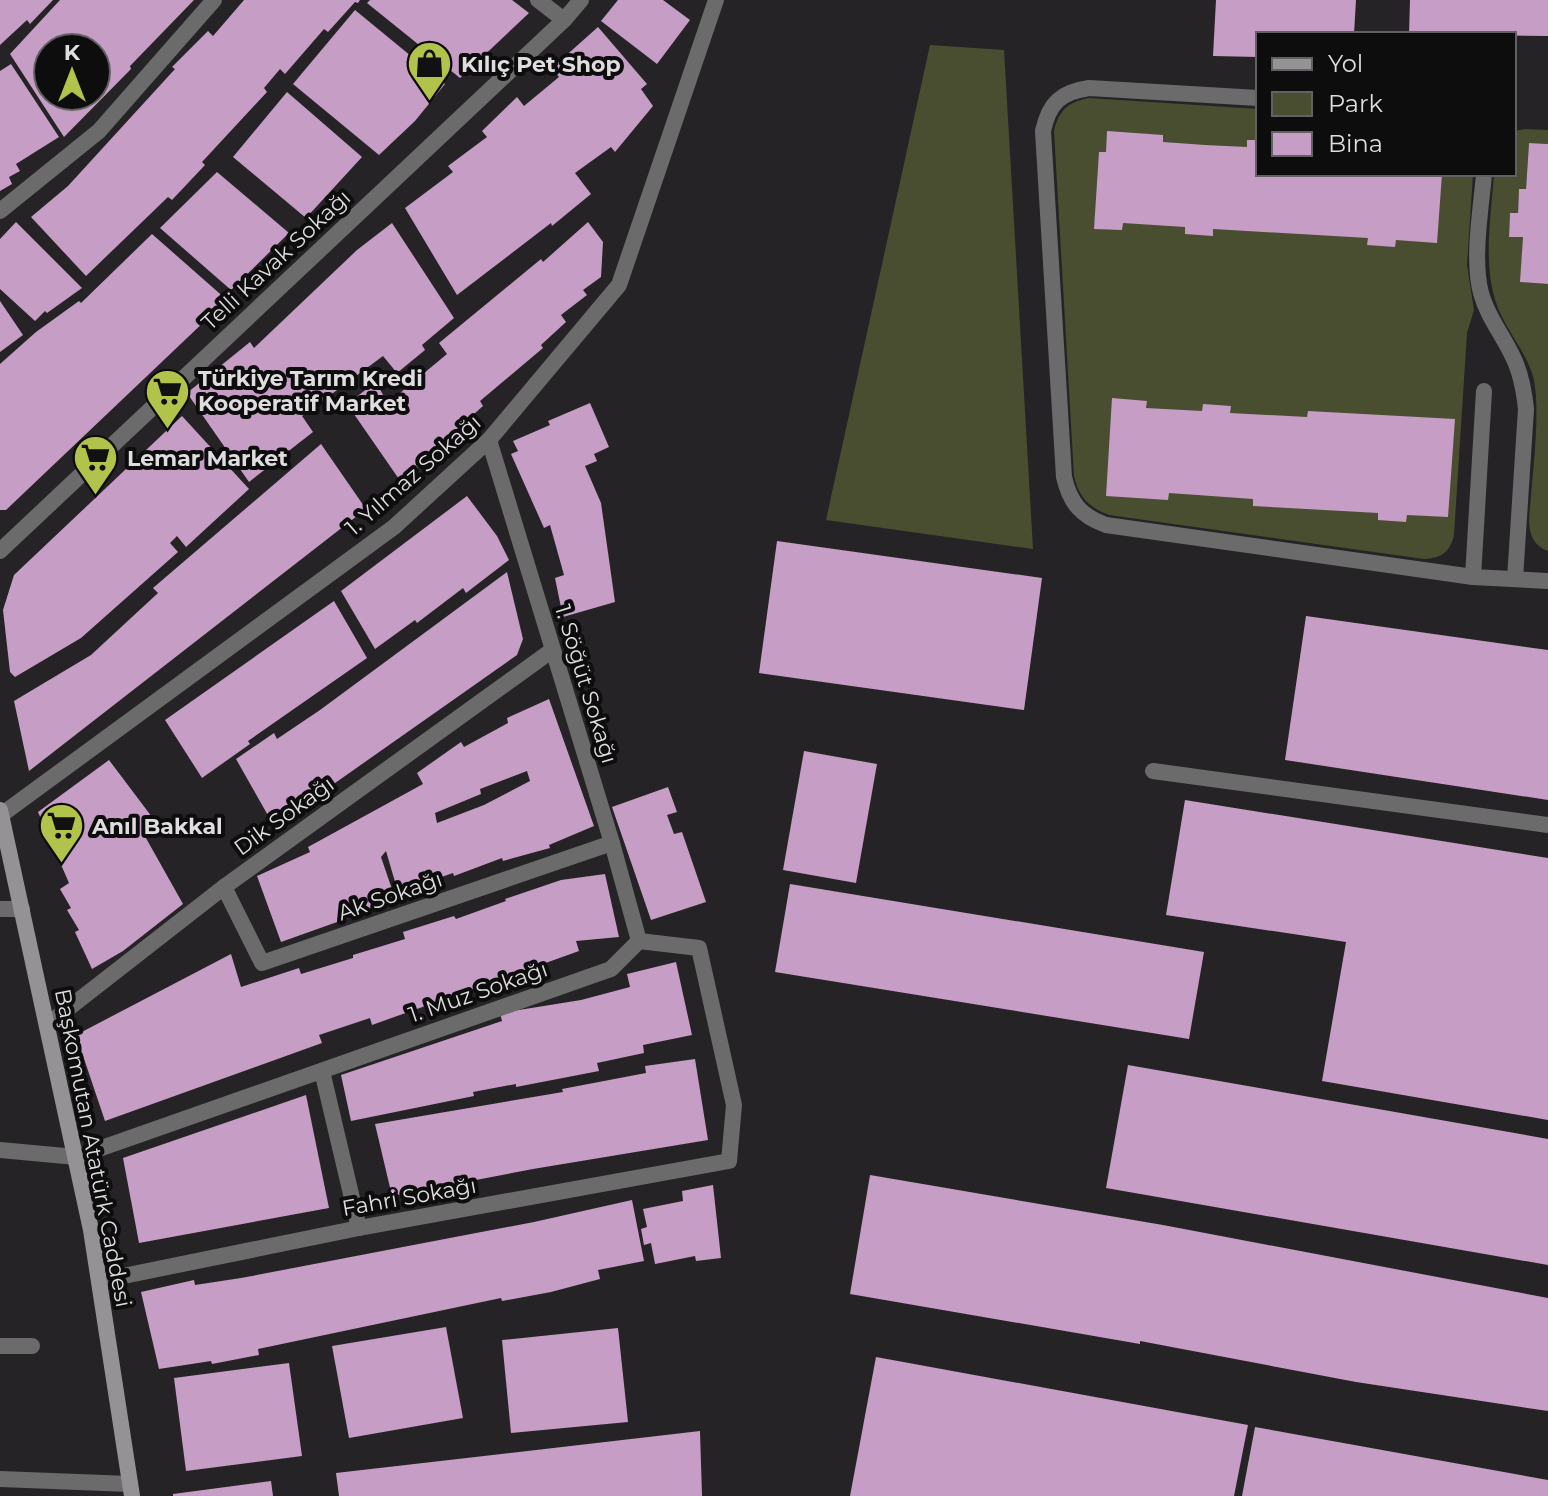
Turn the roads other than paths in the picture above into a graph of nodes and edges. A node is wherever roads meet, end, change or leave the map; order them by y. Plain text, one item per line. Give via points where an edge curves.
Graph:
1 (214, 0) edge
2 (538, 0) edge
3 (581, 0) edge
4 (716, 0) edge
5 (564, 20) junction
6 (1256, 98) edge
7 (1484, 176) edge
8 (0, 211) edge
9 (1484, 391) dead end
10 (489, 440) junction
11 (0, 551) edge
12 (1473, 577) junction
13 (1515, 579) junction
14 (1548, 581) edge
15 (551, 651) junction
16 (1153, 771) dead end
17 (0, 812) edge
18 (1548, 825) edge
19 (612, 843) junction
20 (224, 887) junction
21 (0, 909) edge
22 (22, 909) junction
23 (639, 941) junction
24 (47, 1025) junction
25 (322, 1071) junction
26 (0, 1150) edge
27 (76, 1157) junction
28 (359, 1228) junction
29 (99, 1281) junction
30 (0, 1346) edge
31 (32, 1346) dead end
32 (0, 1479) edge
33 (131, 1490) edge

1 - 8 street via 99,131
2 - 5 street
3 - 5 street, Telli Kavak Sokağı
4 - 10 street, 1. Yılmaz Sokağı via 619,285
5 - 11 street, Telli Kavak Sokağı
6 - 12 street via 1089,88 1058,98 1047,113 1043,131 1068,495 1077,509 1106,525
7 - 13 street via 1481,292 1523,382 1526,409
9 - 12 street
10 - 15 street, 1. Söğüt Sokağı
10 - 17 street, 1. Yılmaz Sokağı via 394,527
12 - 13 street
13 - 14 street
15 - 19 street, 1. Söğüt Sokağı
15 - 20 street, Dik Sokağı
16 - 18 street
17 - 22 street, Başkomutan Atatürk Caddesi
19 - 20 street, Ak Sokağı via 262,963
19 - 23 street, 1. Söğüt Sokağı
20 - 24 street, Dik Sokağı
21 - 22 street
22 - 24 street, Başkomutan Atatürk Caddesi
23 - 25 street, 1. Muz Sokağı via 611,969
23 - 28 street, Fahri Sokağı via 699,948 734,1105 729,1161
24 - 27 street, Başkomutan Atatürk Caddesi
25 - 27 street, 1. Muz Sokağı
25 - 28 street
26 - 27 street
27 - 29 street, Başkomutan Atatürk Caddesi
28 - 29 street, Fahri Sokağı
29 - 33 street, Başkomutan Atatürk Caddesi
30 - 31 street
32 - 33 street

